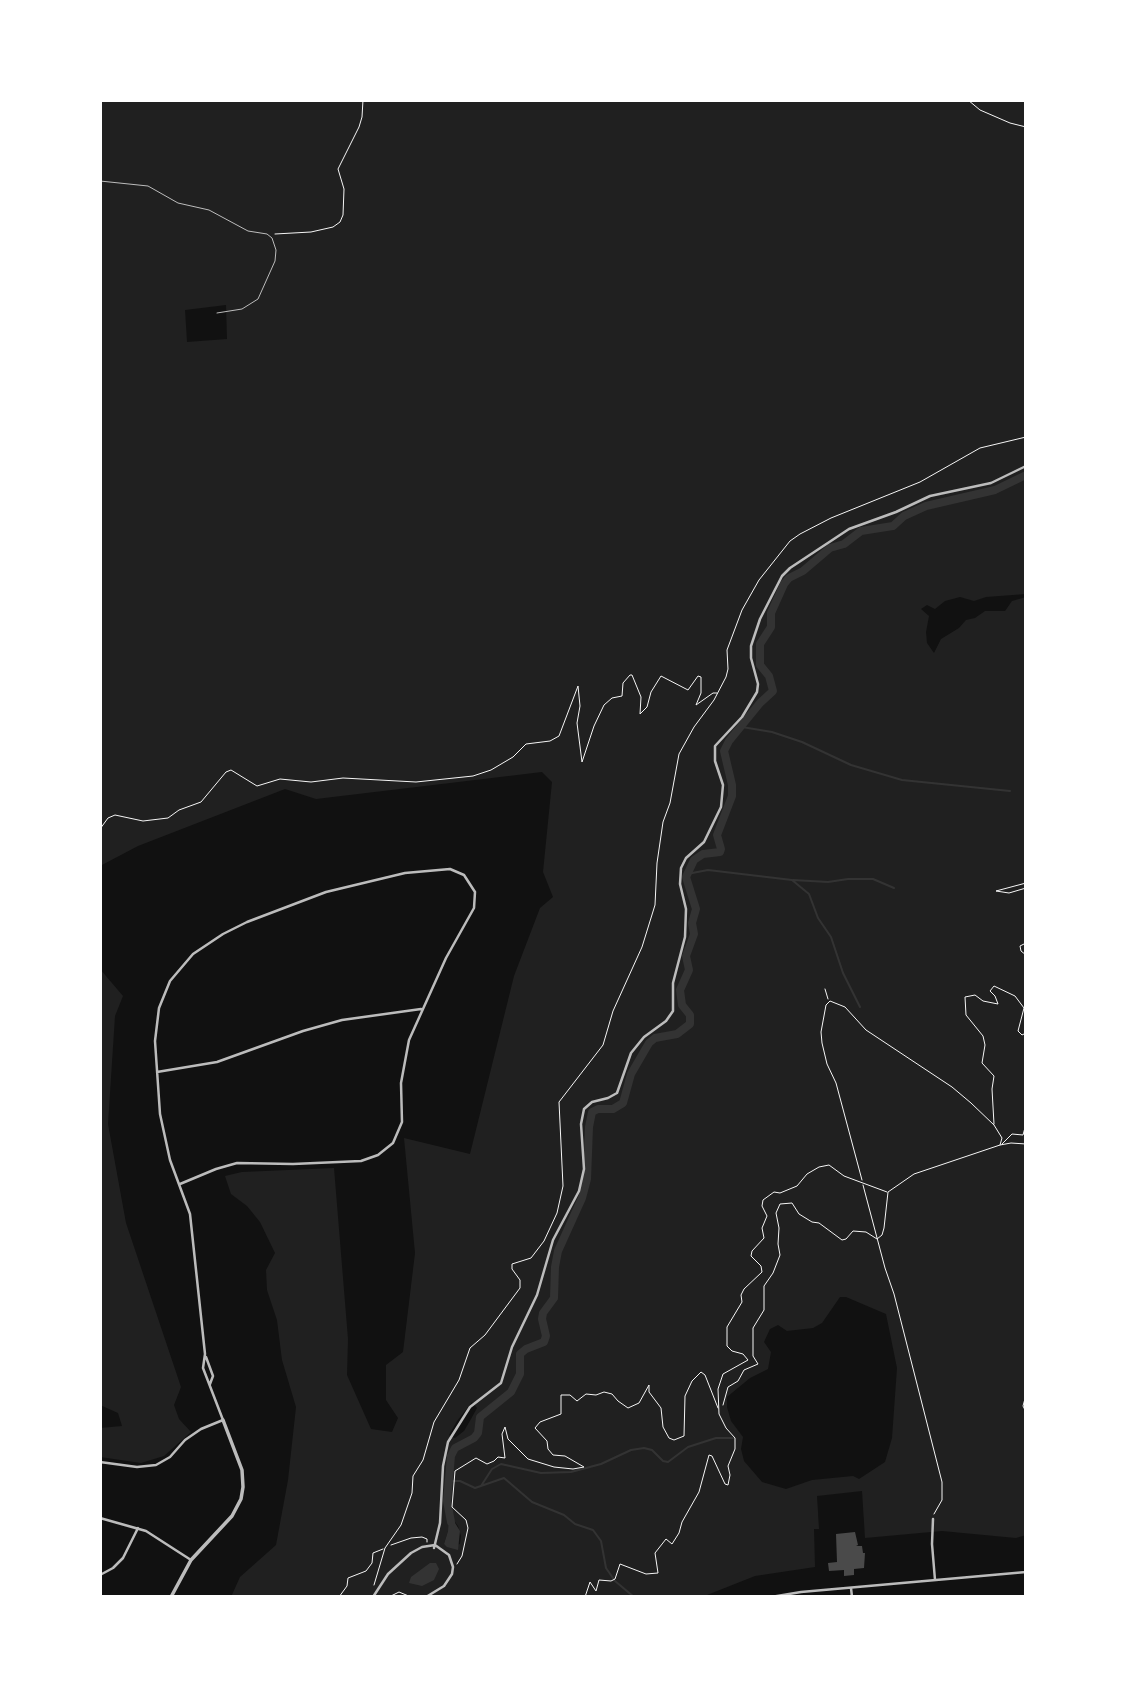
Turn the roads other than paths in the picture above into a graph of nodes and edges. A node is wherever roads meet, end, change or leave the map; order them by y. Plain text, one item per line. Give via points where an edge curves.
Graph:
1 (100, 181) edge
2 (217, 313) dead end
3 (1026, 466) edge
4 (421, 1009) junction
5 (156, 1072) junction
6 (180, 1184) junction
7 (205, 1354) junction
8 (210, 1384) junction
9 (223, 1420) junction
10 (100, 1461) edge
11 (100, 1518) edge
12 (933, 1519) road end
13 (138, 1528) junction
14 (434, 1547) junction
15 (191, 1560) junction
16 (1026, 1572) edge
17 (100, 1575) edge
18 (935, 1580) junction
19 (851, 1588) junction
20 (171, 1597) edge
21 (373, 1597) edge
22 (426, 1597) edge
23 (771, 1597) edge
24 (852, 1597) edge

1 - 2 lane via 148,186 178,203 209,210 248,231 271,236 275,261 258,299 241,310
3 - 14 street via 991,483 930,496 849,529 782,576 751,646 757,692 715,747 723,785 721,807 704,842 681,867 685,937 673,983 673,1011 631,1053 617,1093 584,1109 584,1169 579,1191 553,1240 539,1290 503,1378 469,1408 448,1442
4 - 5 street via 342,1020 217,1062
4 - 5 street via 474,908 475,892 457,870 379,878 326,892 247,922 193,954 177,970 161,999
4 - 6 street via 404,1060 402,1122 386,1149 361,1161 237,1163
5 - 6 street via 163,1133
6 - 7 street via 192,1223
7 - 8 street via 213,1376
7 - 8 street via 203,1368
8 - 9 street
9 - 10 street via 201,1429 156,1465 137,1468
9 - 15 street via 242,1470 243,1493 232,1516
11 - 13 street
12 - 18 street
13 - 15 street
13 - 17 street via 123,1558
14 - 21 street via 411,1553 382,1581
14 - 22 street via 447,1552 453,1567 450,1580
15 - 20 street
16 - 18 street
18 - 19 street
19 - 23 street
19 - 24 street

